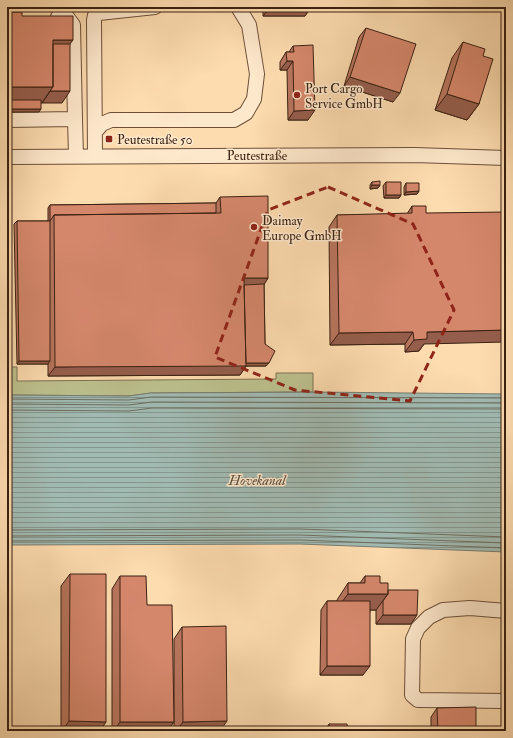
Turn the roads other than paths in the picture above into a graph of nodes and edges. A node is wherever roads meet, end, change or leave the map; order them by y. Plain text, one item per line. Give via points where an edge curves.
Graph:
1 (155, 7) edge
2 (238, 7) edge
3 (45, 17) edge
4 (75, 119) junction
5 (7, 120) edge
6 (95, 132) junction
7 (7, 156) edge
8 (76, 156) junction
9 (95, 156) junction
10 (506, 158) edge
11 (506, 611) edge
12 (506, 701) edge

1 - 6 street via 99,13 95,16
2 - 6 street via 248,25 257,74 254,99 246,113 234,120 111,120 102,124
3 - 4 street via 67,17 73,25
4 - 5 street
4 - 8 street
6 - 9 street
7 - 8 street, Peutestraße
8 - 9 street, Peutestraße
9 - 10 street, Peutestraße via 415,155
11 - 12 street via 470,608 443,610 430,617 418,628 413,639 412,695 418,700

